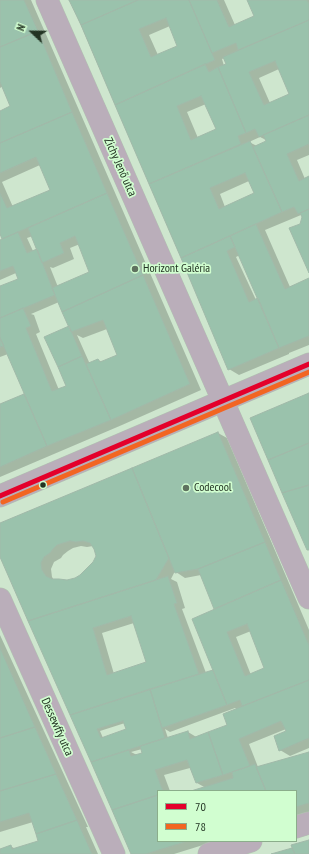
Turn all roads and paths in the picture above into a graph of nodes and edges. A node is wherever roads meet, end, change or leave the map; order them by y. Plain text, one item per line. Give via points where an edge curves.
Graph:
1 (47, 0) edge
2 (309, 364) edge
3 (224, 401) junction
4 (0, 496) edge
5 (309, 598) edge
6 (0, 599) edge
7 (309, 823) edge
8 (297, 827) edge
9 (248, 842) edge
10 (114, 854) edge
11 (209, 854) edge

1 - 3 street, Zichy Jenő utca
2 - 3 street
3 - 4 street
3 - 5 street, Zichy Jenő utca
6 - 10 street, Dessewffy utca
7 - 8 street
9 - 11 street

